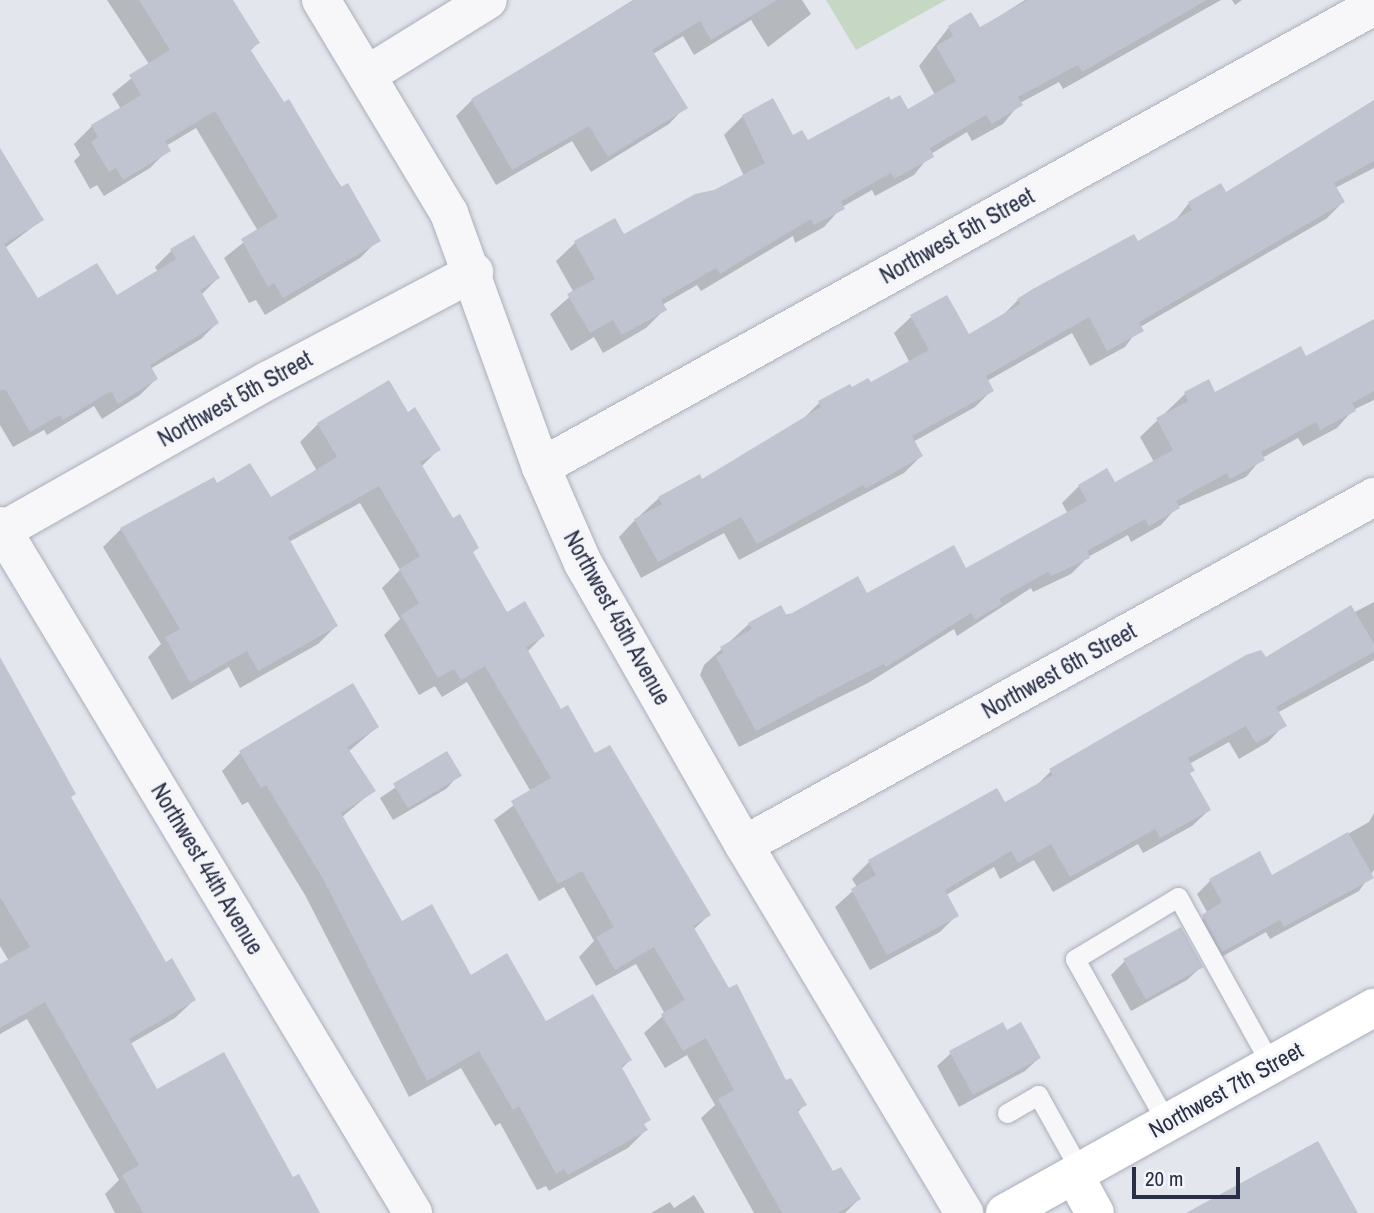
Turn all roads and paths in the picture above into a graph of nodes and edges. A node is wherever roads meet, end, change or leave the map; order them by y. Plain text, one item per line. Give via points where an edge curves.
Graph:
1 (321, 0) edge
2 (488, 0) edge
3 (1374, 6) edge
4 (367, 75) junction
5 (474, 272) junction
6 (541, 467) junction
7 (1374, 497) edge
8 (1, 529) edge
9 (744, 845) junction
10 (1373, 1010) edge
11 (1271, 1065) junction
12 (1007, 1113) dead end
13 (1167, 1124) junction
14 (1078, 1174) junction
15 (413, 1213) edge
16 (964, 1213) edge
17 (1005, 1213) edge
18 (1095, 1213) edge

1 - 4 street, Northwest 45th Avenue
2 - 4 street
3 - 6 street, Northwest 5th Street
4 - 5 street, Northwest 45th Avenue via 432,180
5 - 6 street, Northwest 45th Avenue
5 - 8 street, Northwest 5th Street
6 - 9 street, Northwest 45th Avenue via 583,563
7 - 9 street, Northwest 6th Street
8 - 15 street, Northwest 44th Avenue
9 - 16 street, Northwest 45th Avenue
10 - 11 main road, Northwest 7th Street
11 - 13 main road, Northwest 7th Street
11 - 13 lane via 1178,897 1075,959
12 - 14 lane via 1038,1096
13 - 14 main road, Northwest 7th Street
14 - 17 main road, Northwest 7th Street
14 - 18 main road

